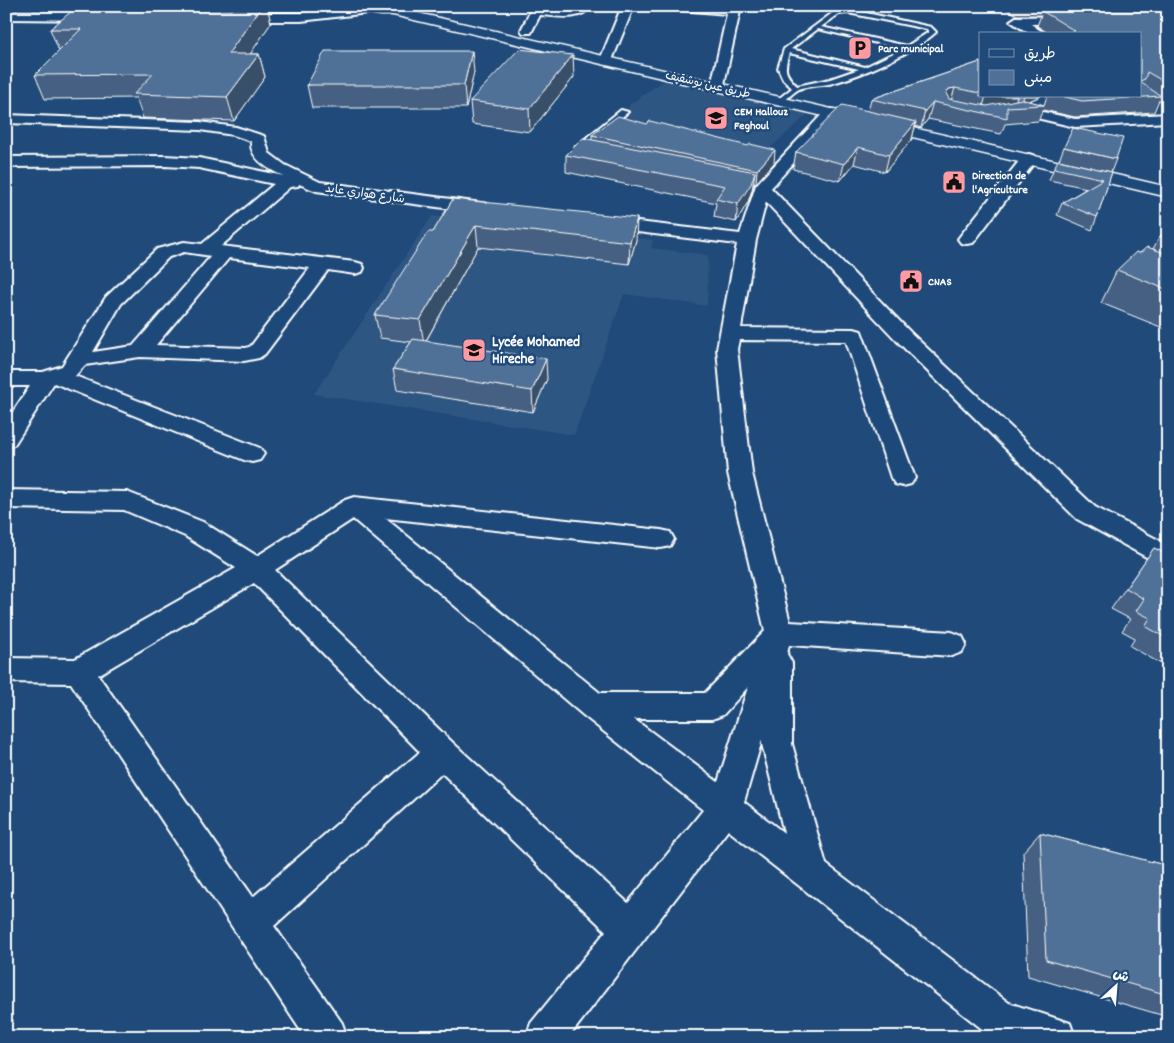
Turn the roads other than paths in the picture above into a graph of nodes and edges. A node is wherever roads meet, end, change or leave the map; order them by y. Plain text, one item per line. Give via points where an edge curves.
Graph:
1 (37, 6) edge
2 (416, 6) edge
3 (586, 6) edge
4 (628, 6) edge
5 (670, 6) edge
6 (372, 8) edge
7 (399, 8) edge
8 (735, 9) edge
9 (110, 11) edge
10 (234, 13) edge
11 (6, 15) edge
12 (28, 15) junction
13 (1083, 20) edge
14 (814, 27) junction
15 (527, 30) dead end
16 (1035, 32) edge
17 (908, 48) junction
18 (786, 50) junction
19 (606, 60) junction
20 (866, 69) junction
21 (718, 86) junction
22 (796, 88) junction
23 (779, 100) junction
24 (1042, 103) edge
25 (1154, 104) edge
26 (1024, 110) junction
27 (624, 112) dead end
28 (832, 113) junction
29 (990, 114) edge
30 (1168, 114) edge
31 (1168, 118) edge
32 (6, 119) edge
33 (142, 124) junction
34 (587, 151) edge
35 (260, 152) junction
36 (1029, 159) junction
37 (6, 162) edge
38 (116, 162) junction
39 (236, 170) junction
40 (286, 182) junction
41 (316, 186) junction
42 (757, 187) junction
43 (1168, 192) edge
44 (499, 210) edge
45 (588, 221) edge
46 (760, 230) junction
47 (806, 234) junction
48 (967, 239) dead end
49 (215, 251) junction
50 (323, 264) junction
51 (355, 268) dead end
52 (730, 334) junction
53 (140, 351) junction
54 (78, 360) junction
55 (50, 378) junction
56 (6, 379) edge
57 (6, 440) edge
58 (252, 454) dead end
59 (902, 478) dead end
60 (6, 499) edge
61 (354, 506) junction
62 (661, 540) dead end
63 (1168, 557) edge
64 (257, 569) junction
65 (779, 633) junction
66 (952, 644) dead end
67 (6, 670) edge
68 (79, 671) junction
69 (594, 706) junction
70 (442, 753) junction
71 (726, 806) junction
72 (811, 873) junction
73 (251, 923) junction
74 (630, 929) junction
75 (999, 1028) edge
76 (328, 1037) edge
77 (545, 1037) edge
78 (1056, 1037) edge

1 - 12 street
2 - 7 main road
3 - 15 street via 573,13 535,12
4 - 19 street
5 - 8 street
6 - 7 main road
6 - 10 street via 301,17
7 - 19 main road, طريق عين بوشقيف
8 - 21 street
9 - 12 street via 96,16
11 - 12 street
13 - 16 street via 1016,21
14 - 17 lane
14 - 17 lane via 837,12 848,11 929,28 932,32
14 - 18 lane
17 - 20 lane
18 - 20 lane
18 - 22 lane via 781,68 785,78
19 - 21 main road, طريق عين بوشقيف
20 - 22 lane via 832,81
21 - 23 main road, طريق عين بوشقيف
22 - 23 lane
23 - 28 main road, طريق عين بوشقيف
24 - 26 street
25 - 30 street
26 - 29 street
26 - 31 street via 1075,123
27 - 34 lane via 578,149
28 - 36 main road, طريق عين بوشقيف
28 - 42 street
32 - 33 street, شارع هواري عابد
33 - 35 street, شارع هواري عابد via 236,131 258,139
33 - 38 street
35 - 39 street
35 - 41 street, شارع هواري عابد via 279,168
36 - 43 main road, طريق عين بوشقيف
36 - 48 street
37 - 38 street
38 - 39 street via 198,163
39 - 40 street
40 - 41 street
40 - 49 street
41 - 44 street, شارع هواري عابد
42 - 46 street
42 - 47 street
45 - 46 street
46 - 47 street
46 - 52 street
47 - 63 street via 911,344 1086,513
49 - 50 street
49 - 53 street
49 - 54 street via 184,247 163,254 113,301
50 - 51 street
50 - 53 street via 252,354
52 - 59 street via 854,335
52 - 65 street via 727,349 740,472
53 - 54 street
54 - 55 street via 69,371
55 - 56 street
55 - 57 street
55 - 58 street
60 - 64 street via 127,502 194,530
61 - 62 street
61 - 64 street
61 - 69 street
64 - 68 street
64 - 70 street
65 - 66 street
65 - 69 street via 712,706
65 - 71 street
65 - 72 street via 776,744
67 - 68 street
68 - 73 street
69 - 71 street
70 - 73 street
70 - 74 street
71 - 72 street
71 - 74 street
72 - 75 street
73 - 76 street
74 - 77 street
75 - 78 street

